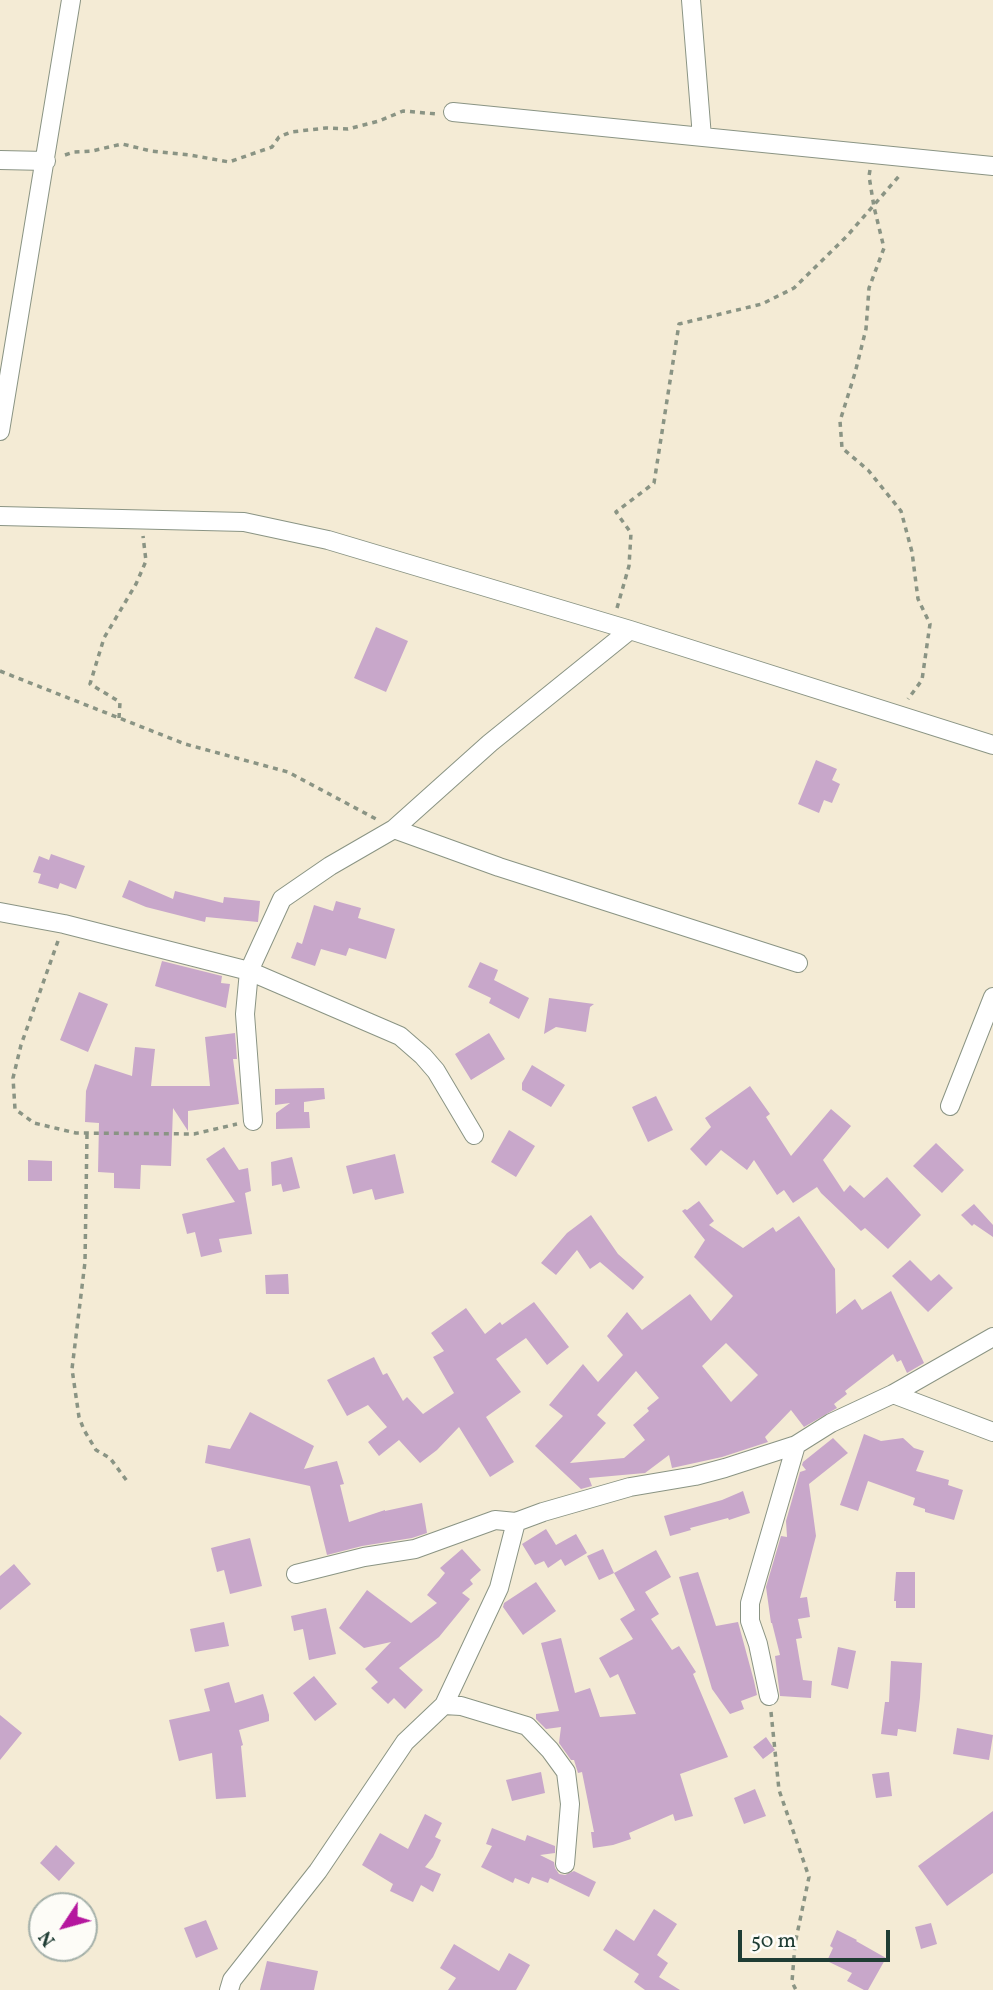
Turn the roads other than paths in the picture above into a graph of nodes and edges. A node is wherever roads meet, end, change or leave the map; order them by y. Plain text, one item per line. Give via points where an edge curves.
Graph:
1 (71, 0) edge
2 (691, 0) edge
3 (453, 112) road end
4 (702, 137) junction
5 (0, 160) edge
6 (46, 162) junction
7 (993, 166) edge
8 (0, 431) edge
9 (0, 516) edge
10 (630, 630) junction
11 (993, 746) edge
12 (394, 829) junction
13 (0, 912) edge
14 (798, 963) dead end
15 (249, 971) junction
16 (993, 998) edge
17 (950, 1106) dead end
18 (253, 1121) road end
19 (474, 1135) dead end
20 (993, 1337) edge
21 (893, 1394) junction
22 (993, 1432) edge
23 (796, 1445) junction
24 (516, 1522) junction
25 (296, 1573) dead end
26 (769, 1696) road end
27 (444, 1705) junction
28 (565, 1864) dead end
29 (229, 1990) edge

1 - 6 street
2 - 4 street
3 - 4 street
4 - 7 street
5 - 6 street
6 - 8 street
9 - 10 street via 244,522 328,540
10 - 11 street
10 - 12 street
12 - 14 street
12 - 15 street via 282,899
13 - 15 street
15 - 18 street via 245,1014
15 - 19 street via 400,1037 436,1071
16 - 17 street
20 - 21 street
21 - 22 street
21 - 23 street
23 - 24 street via 715,1471 630,1487
23 - 26 street via 750,1604
24 - 25 street via 495,1520 415,1549
24 - 27 street via 499,1588
27 - 28 street via 527,1726 550,1750 566,1772 570,1804
27 - 29 street via 405,1742 318,1871 232,1980

